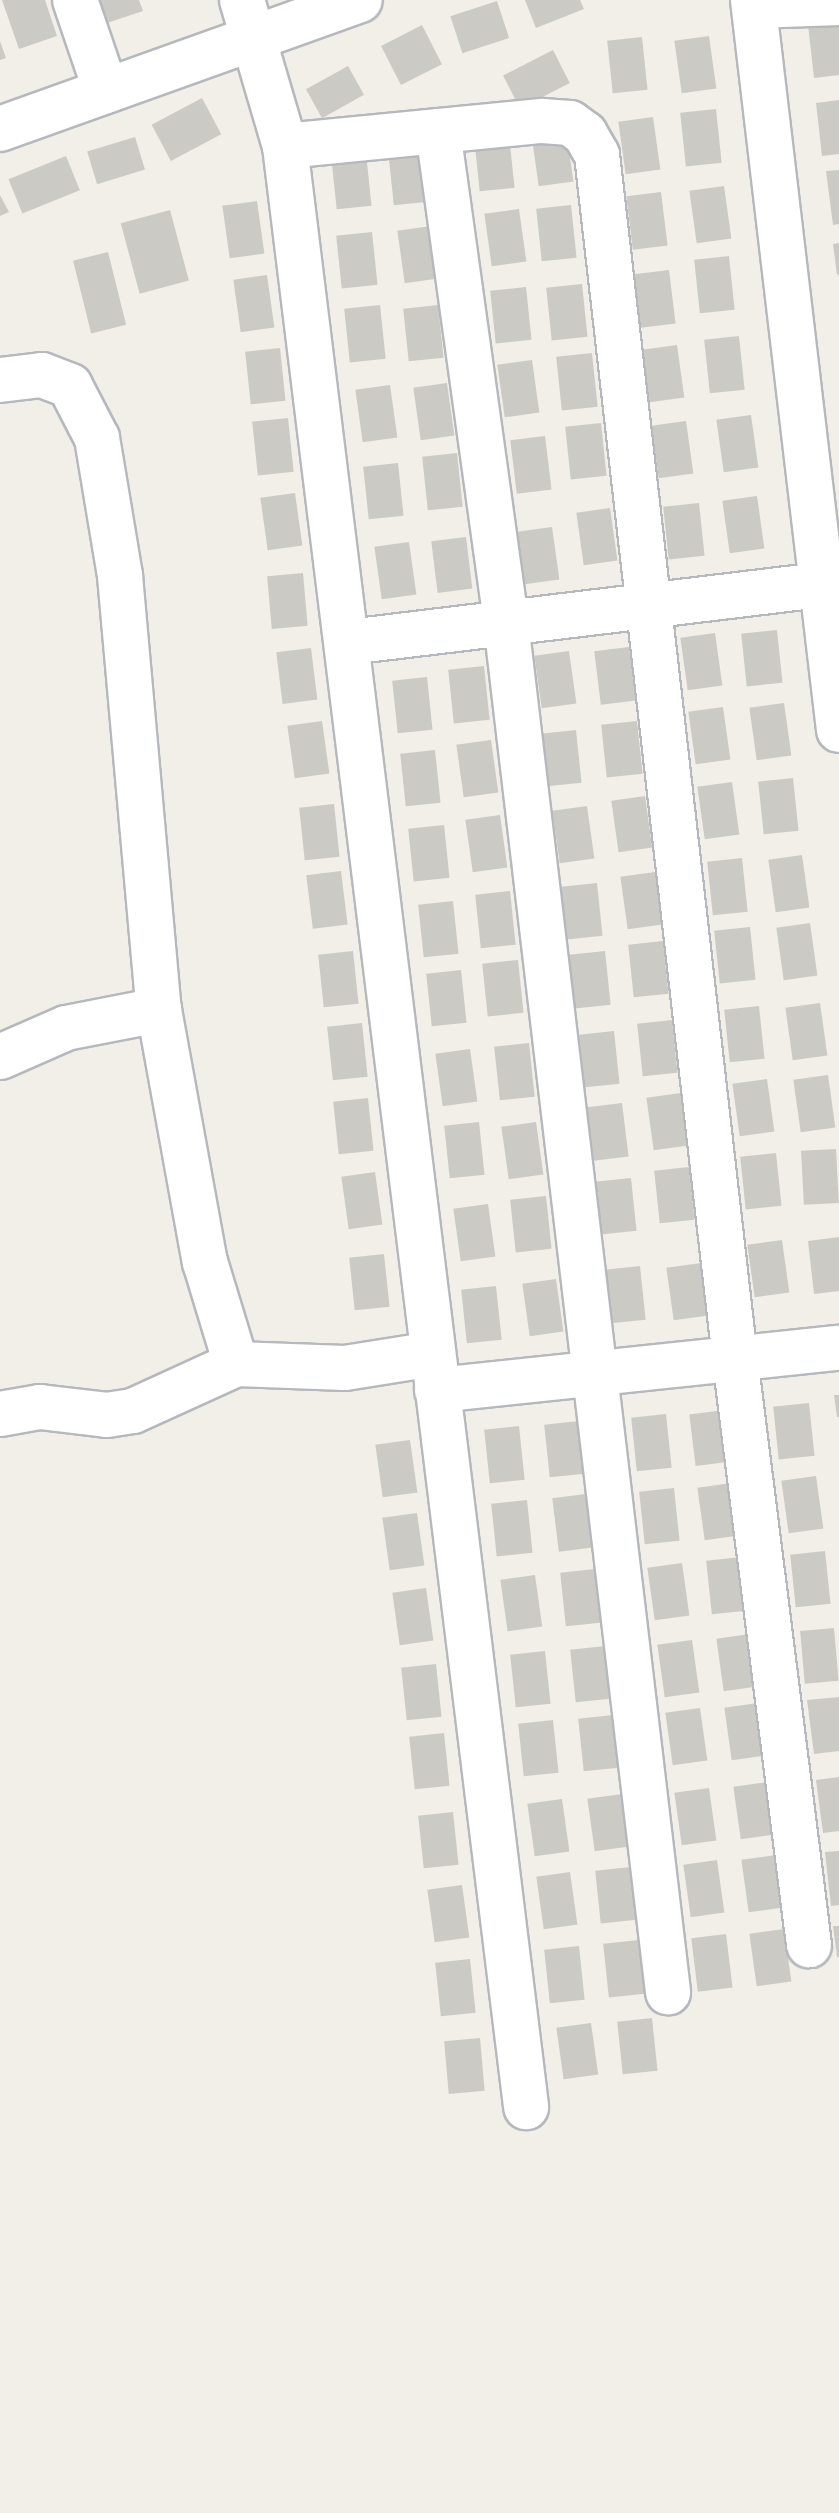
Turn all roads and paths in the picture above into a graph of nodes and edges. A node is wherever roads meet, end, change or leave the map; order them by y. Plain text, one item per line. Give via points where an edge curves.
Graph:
1 (75, 0) edge
2 (360, 0) edge
3 (754, 3) edge
4 (839, 3) edge
5 (249, 19) edge
6 (106, 91) junction
7 (0, 129) edge
8 (438, 131) junction
9 (285, 146) junction
10 (0, 380) edge
11 (831, 584) edge
12 (646, 606) junction
13 (506, 623) junction
14 (349, 642) junction
15 (839, 730) edge
16 (159, 1010) junction
17 (0, 1057) edge
18 (839, 1348) edge
19 (735, 1359) junction
20 (236, 1364) junction
21 (435, 1372) junction
22 (598, 1373) junction
23 (0, 1414) edge
24 (809, 1945) dead end
25 (668, 1992) dead end
26 (526, 2107) dead end

1 - 6 street
2 - 5 street
3 - 4 street
3 - 11 street
5 - 6 street
5 - 9 street
6 - 7 street
8 - 9 street
8 - 12 street via 570,123 585,134 597,155
8 - 13 street
9 - 14 street
10 - 16 street via 42,375 70,386 97,438 120,576
11 - 12 street
11 - 15 street
12 - 13 street
12 - 19 street
13 - 14 street
13 - 22 street
14 - 21 street
16 - 17 street via 66,1028
16 - 20 street via 205,1262
18 - 19 street
19 - 22 street
19 - 24 street
20 - 21 street
20 - 23 street via 133,1411 107,1415 40,1407
21 - 22 street
21 - 26 street
22 - 25 street

